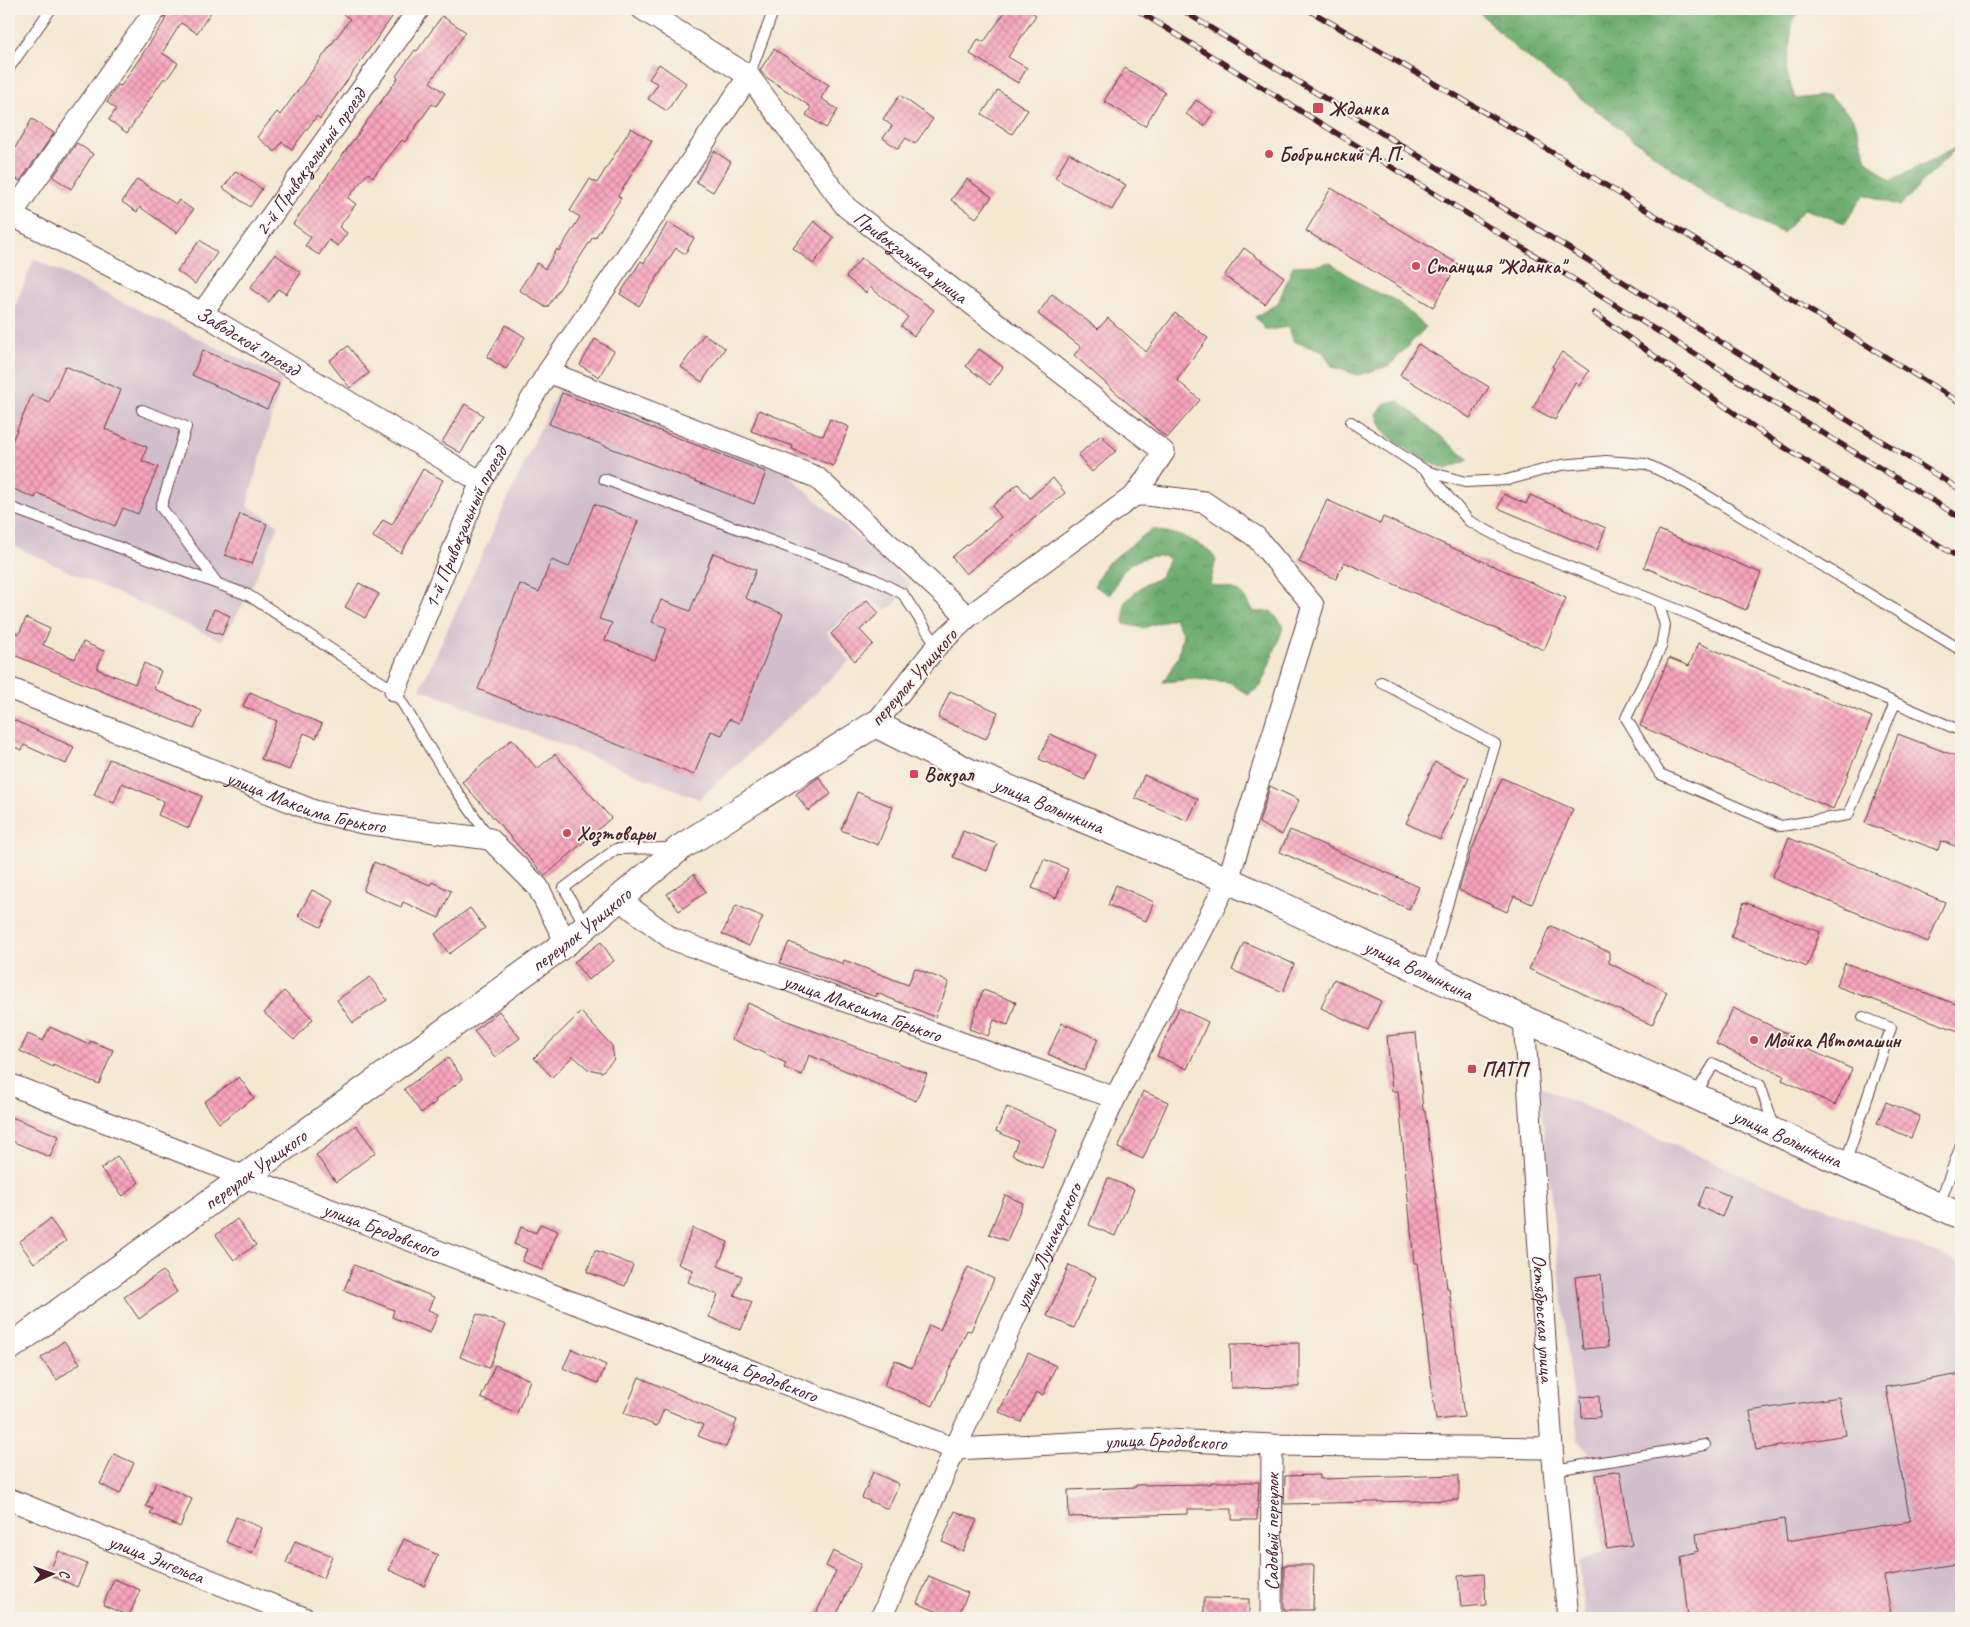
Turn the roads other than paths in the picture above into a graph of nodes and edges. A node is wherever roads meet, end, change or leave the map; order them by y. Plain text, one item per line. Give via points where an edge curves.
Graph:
1 (51, 9) edge
2 (156, 9) edge
3 (418, 9) edge
4 (642, 9) edge
5 (774, 9) edge
6 (9, 68) edge
7 (749, 76) junction
8 (10, 214) edge
9 (202, 313) junction
10 (548, 372) junction
11 (142, 410) dead end
12 (1351, 422) dead end
13 (1426, 471) junction
14 (604, 479) dead end
15 (481, 482) junction
16 (1135, 495) junction
17 (9, 507) edge
18 (217, 584) junction
19 (1658, 602) junction
20 (968, 617) junction
21 (937, 646) junction
22 (1961, 650) edge
23 (1381, 682) dead end
24 (9, 688) edge
25 (395, 691) junction
26 (1895, 703) junction
27 (875, 724) junction
28 (1961, 731) edge
29 (490, 839) junction
30 (680, 848) junction
31 (1228, 880) junction
32 (619, 898) junction
33 (586, 927) junction
34 (566, 943) junction
35 (1427, 973) junction
36 (1863, 1017) dead end
37 (1524, 1019) junction
38 (9, 1084) edge
39 (1694, 1096) junction
40 (1115, 1098) junction
41 (1776, 1133) junction
42 (1961, 1145) edge
43 (1845, 1164) junction
44 (245, 1177) junction
45 (1950, 1211) edge
46 (9, 1348) edge
47 (1272, 1445) junction
48 (1705, 1445) dead end
49 (1552, 1448) junction
50 (955, 1449) junction
51 (1554, 1470) junction
52 (9, 1499) edge
53 (304, 1618) edge
54 (881, 1618) edge
55 (1271, 1618) edge
56 (1568, 1618) edge

1 - 6 lane
2 - 8 street
3 - 9 street, 2-й Привокзальный проезд
4 - 7 street, Привокзальная улица
5 - 7 lane
7 - 10 street, 1-й Привокзальный проезд
7 - 16 street, Привокзальная улица via 846,207 1164,452
8 - 9 street, Заводской проезд
9 - 15 street, Заводской проезд
10 - 15 street, 1-й Привокзальный проезд
10 - 20 street via 816,477
11 - 18 lane via 186,427 160,506
12 - 13 lane
13 - 19 lane via 1470,521 1516,546
13 - 22 lane via 1465,482 1507,480 1561,465 1606,460 1646,464 1688,484
14 - 21 lane via 903,594
15 - 25 street, 1-й Привокзальный проезд
16 - 20 street, переулок Урицкого
16 - 31 street, улица Луначарского via 1204,502 1256,537 1313,605
17 - 18 lane
18 - 25 lane via 248,595
19 - 26 lane
19 - 26 lane via 1665,625 1661,647 1626,718 1660,774 1668,778 1781,826 1848,816
20 - 21 street, переулок Урицкого
21 - 27 street, переулок Урицкого
23 - 35 lane via 1495,744
24 - 29 street, улица Максима Горького via 314,811 363,824
25 - 29 lane via 449,780
26 - 28 lane
27 - 30 street, переулок Урицкого
27 - 31 street, улица Волынкина via 970,772
29 - 34 street via 538,887
30 - 32 street, переулок Урицкого
30 - 33 lane via 616,849 564,888
31 - 35 street, улица Волынкина
31 - 40 street, улица Луначарского
32 - 33 street, переулок Урицкого
32 - 40 street, улица Максима Горького via 672,939
33 - 34 street, переулок Урицкого
34 - 44 street, переулок Урицкого
35 - 37 street, улица Волынкина
36 - 43 lane via 1891,1028
37 - 39 street, улица Волынкина
37 - 49 street, Октябрьская улица
38 - 44 street, улица Бродовского
39 - 41 street, улица Волынкина
39 - 41 lane via 1714,1064 1737,1074 1760,1085
40 - 50 street, улица Луначарского
41 - 43 street, улица Волынкина
42 - 45 lane
43 - 45 street, улица Волынкина
44 - 46 street, переулок Урицкого
44 - 50 street, улица Бродовского
47 - 49 street, улица Бродовского
47 - 50 street, улица Бродовского via 1148,1439
47 - 55 street, Садовый переулок
48 - 51 lane
49 - 51 street, Октябрьская улица
50 - 54 street, улица Луначарского
51 - 56 street, Октябрьская улица
52 - 53 street, улица Энгельса

